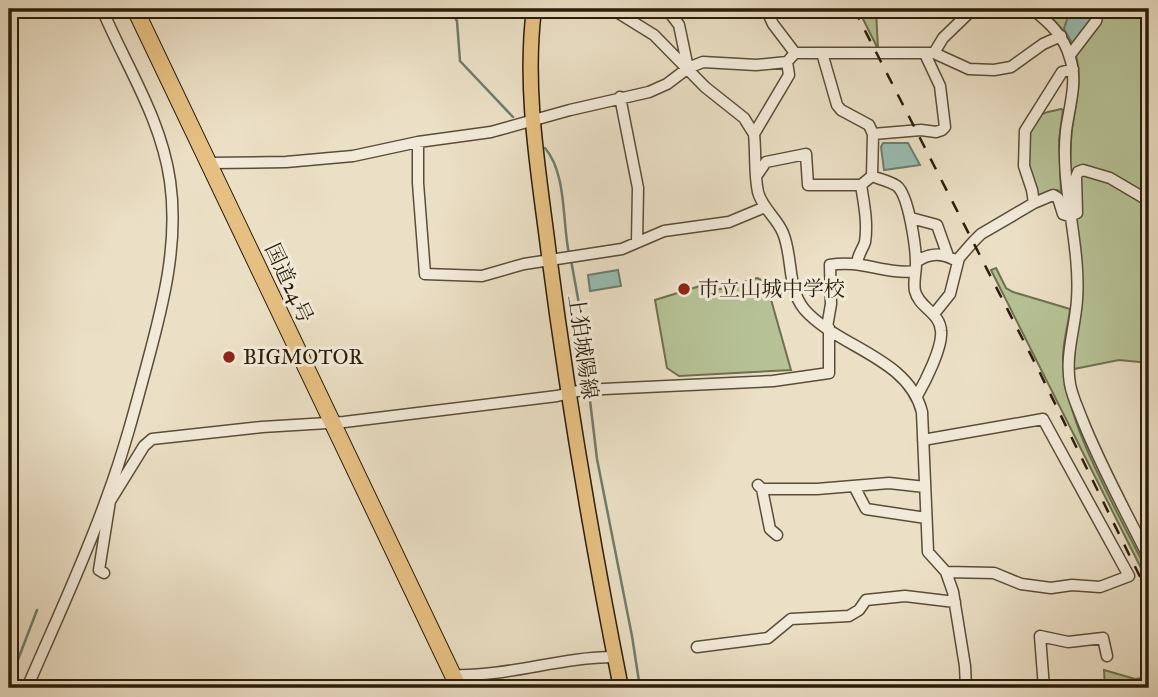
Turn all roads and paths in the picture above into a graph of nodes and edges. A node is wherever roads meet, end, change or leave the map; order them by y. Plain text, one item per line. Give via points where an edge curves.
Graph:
1 (102, 9) edge
2 (135, 9) edge
3 (534, 9) edge
4 (612, 9) edge
5 (667, 9) edge
6 (766, 9) edge
7 (973, 9) edge
8 (1032, 9) edge
9 (1100, 9) edge
10 (1061, 36) junction
11 (822, 52) junction
12 (929, 54) junction
13 (1070, 55) junction
14 (791, 57) junction
15 (688, 68) junction
16 (1073, 69) junction
17 (620, 97) junction
18 (532, 120) junction
19 (754, 134) junction
20 (873, 134) junction
21 (418, 142) junction
22 (209, 163) junction
23 (757, 175) junction
24 (872, 176) junction
25 (861, 185) junction
26 (1149, 201) edge
27 (1034, 203) junction
28 (765, 208) junction
29 (1069, 216) junction
30 (911, 218) junction
31 (638, 242) junction
32 (953, 259) junction
33 (550, 260) junction
34 (857, 263) junction
35 (915, 266) junction
36 (934, 314) junction
37 (828, 328) junction
38 (568, 393) junction
39 (917, 396) junction
40 (332, 422) junction
41 (923, 440) junction
42 (925, 487) junction
43 (855, 488) junction
44 (108, 500) junction
45 (926, 518) junction
46 (777, 535) dead end
47 (1149, 558) edge
48 (946, 572) junction
49 (104, 573) dead end
50 (955, 602) junction
51 (697, 647) dead end
52 (1107, 656) dead end
53 (614, 657) junction
54 (456, 682) edge
55 (27, 688) edge
56 (621, 688) edge
57 (966, 688) edge
58 (1044, 688) edge

1 - 44 street via 149,105 170,180 174,229 157,325
2 - 22 highway, 国道24号
3 - 18 main road, 上狛城陽線
4 - 15 street via 654,35
5 - 15 street via 679,25
6 - 14 street
7 - 12 street
8 - 10 street
9 - 13 street
10 - 12 street via 1004,69 975,71
10 - 13 street
11 - 12 street
11 - 14 street
11 - 20 street via 837,105 869,125
12 - 20 street via 940,86 945,127 936,132
13 - 16 street
14 - 15 street via 756,65 703,62
14 - 19 street via 789,75
15 - 17 street via 658,89
15 - 19 street via 744,118
16 - 27 street via 1062,72 1025,131 1024,166
16 - 29 street via 1065,146
17 - 18 street
17 - 31 street via 638,188
18 - 21 street via 491,132
18 - 33 main road, 上狛城陽線
19 - 23 street
20 - 24 street
21 - 22 street via 353,156
21 - 33 street via 425,274 482,276
22 - 40 highway, 国道24号
23 - 25 street via 766,162 806,155 808,185
23 - 28 street
24 - 25 street
24 - 30 street via 900,189
25 - 34 street via 866,233
26 - 29 street via 1110,178 1083,170 1076,177 1077,213
27 - 29 street via 1055,196 1063,214
27 - 32 street via 981,234
28 - 31 street via 729,222 664,231
28 - 37 street via 784,236 798,299
29 - 47 street via 1077,281 1068,359 1071,387 1090,439
30 - 32 street via 937,225
30 - 35 street
31 - 33 street via 622,249
32 - 35 street via 929,255
32 - 36 street via 950,294
33 - 38 main road, 上狛城陽線
34 - 35 street via 895,273
34 - 37 street via 831,265
35 - 36 street via 916,294
36 - 39 street via 941,335
37 - 38 street via 829,373 773,381
37 - 39 street via 893,370
38 - 40 street
38 - 53 main road, 上狛城陽線
39 - 41 street
40 - 44 street via 152,439
40 - 54 highway, 国道24号
41 - 42 street
41 - 48 street via 1043,419 1129,576 1100,587 1051,588 1021,584 994,573
42 - 43 street via 889,483
42 - 45 street
43 - 45 street via 866,509
43 - 46 street via 760,487 770,530
44 - 49 street via 99,570
44 - 55 street
45 - 48 street via 928,552
48 - 50 street
50 - 51 street via 905,596 866,600 849,616 791,620 768,638
50 - 57 street
52 - 58 street via 1103,638 1068,642 1040,636
53 - 54 street via 469,676
53 - 56 main road, 上狛城陽線

